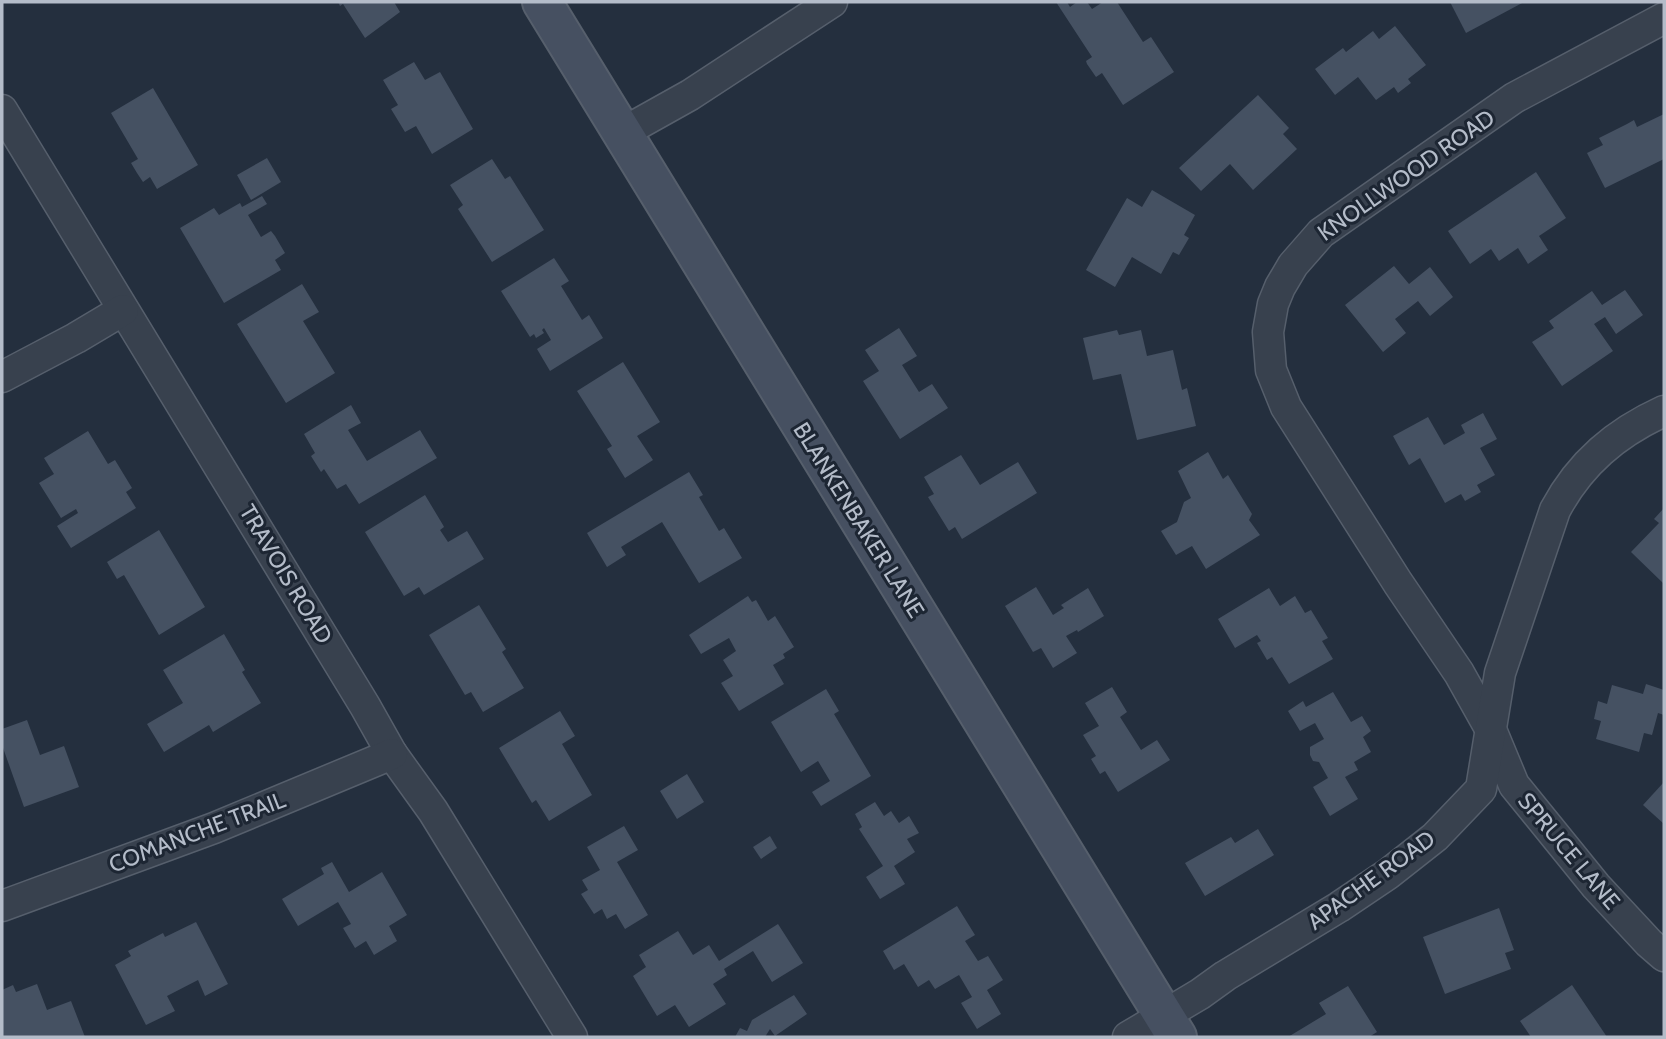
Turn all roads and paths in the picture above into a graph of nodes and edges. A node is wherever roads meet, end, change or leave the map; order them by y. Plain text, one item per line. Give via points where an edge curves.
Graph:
1 (542, 2) edge
2 (832, 2) edge
3 (1664, 18) edge
4 (2, 110) edge
5 (622, 133) junction
6 (123, 310) junction
7 (2, 377) edge
8 (1664, 411) edge
9 (1492, 732) junction
10 (392, 754) junction
11 (2, 906) edge
12 (1664, 956) edge
13 (1171, 1027) edge
14 (572, 1037) edge
15 (1128, 1037) edge

1 - 5 street, BLANKENBAKER LANE
2 - 5 street via 690,95
3 - 9 street, KNOLLWOOD ROAD via 1514,98 1321,233 1293,265 1273,304 1268,351 1286,407 1460,673
4 - 6 street, TRAVOIS ROAD
5 - 13 street, BLANKENBAKER LANE
6 - 7 street
6 - 10 street, TRAVOIS ROAD
8 - 9 street, APACHE ROAD via 1608,443 1577,474 1560,501 1500,673
9 - 12 street, SPRUCE LANE via 1514,785 1596,886
9 - 13 street, APACHE ROAD via 1480,789 1434,837 1339,907 1225,976
10 - 11 street, COMANCHE TRAIL via 214,828
10 - 14 street, TRAVOIS ROAD via 433,811
13 - 15 street, APACHE ROAD

